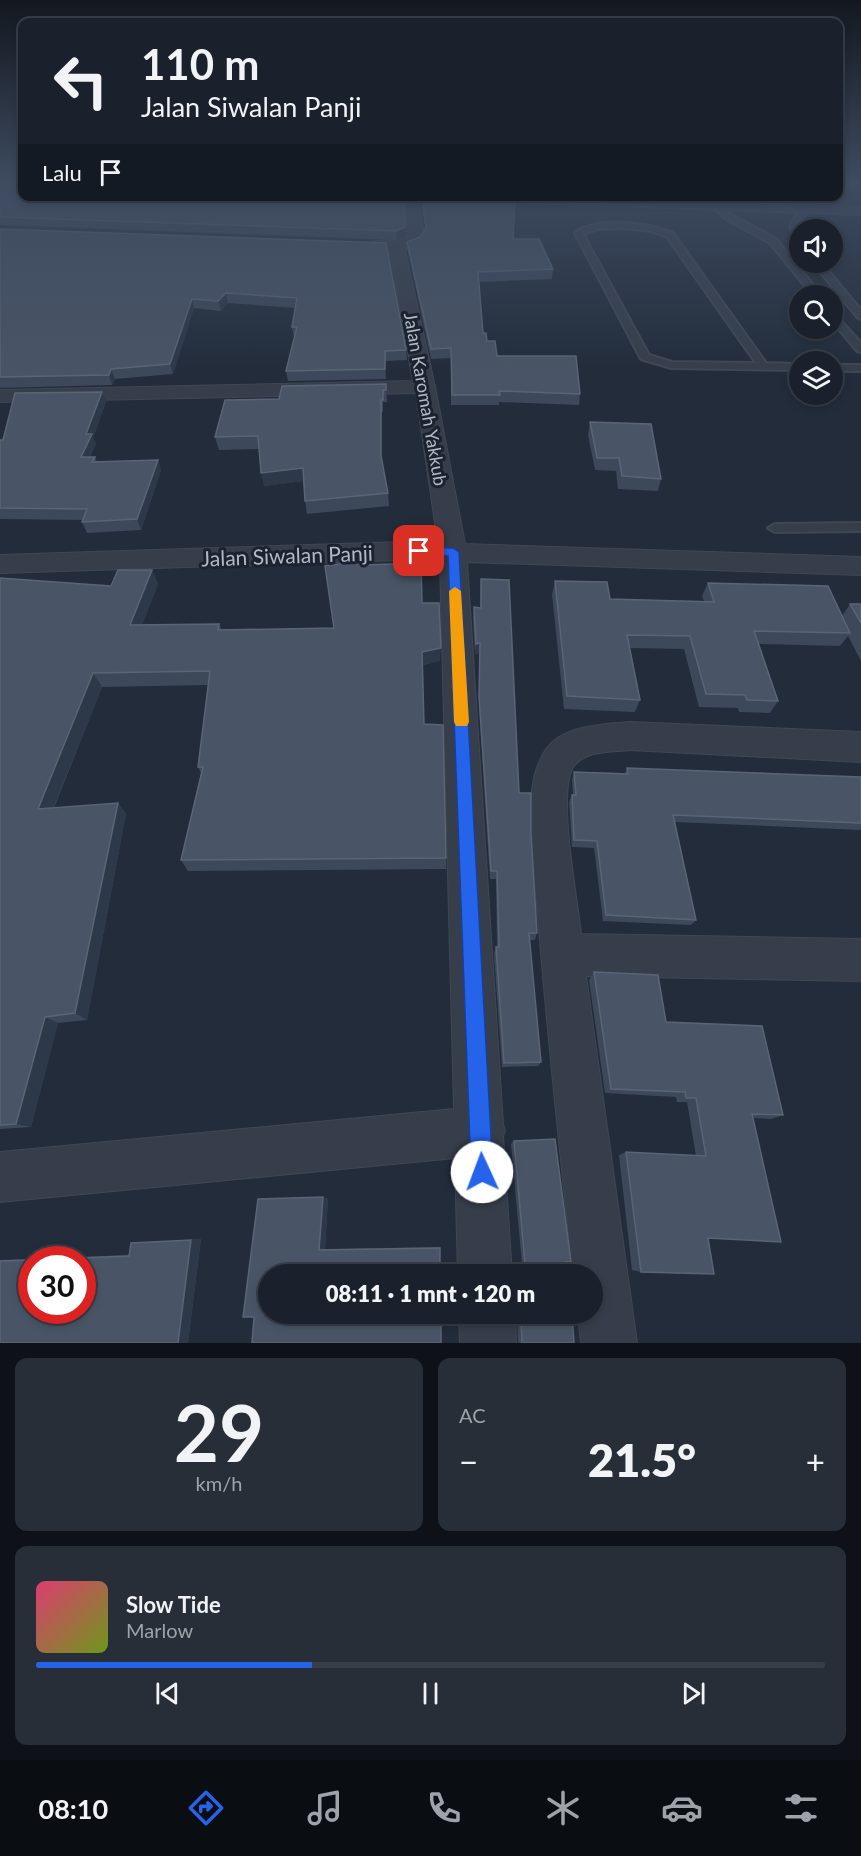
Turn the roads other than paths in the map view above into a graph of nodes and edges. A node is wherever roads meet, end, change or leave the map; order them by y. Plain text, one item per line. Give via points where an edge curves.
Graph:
1 (387, 247) edge
2 (400, 247) edge
3 (585, 247) edge
4 (678, 247) edge
5 (397, 248) junction
6 (825, 273) edge
7 (861, 316) edge
8 (843, 327) edge
9 (861, 349) edge
10 (763, 366) junction
11 (789, 367) edge
12 (843, 368) edge
13 (861, 368) edge
14 (425, 387) junction
15 (0, 396) edge
16 (861, 527) edge
17 (775, 528) dead end
18 (453, 552) junction
19 (0, 564) edge
20 (861, 567) edge
21 (861, 747) edge
22 (562, 955) junction
23 (861, 960) edge
24 (481, 1131) junction
25 (0, 1177) edge
26 (485, 1264) edge
27 (487, 1324) edge
28 (488, 1343) edge
29 (609, 1343) edge

1 - 5 street
2 - 5 street
3 - 10 lane via 645,357 671,365
4 - 10 lane
5 - 14 street, Jalan Karomah Yakkub
6 - 7 lane
8 - 9 lane
10 - 11 lane
12 - 13 lane
14 - 15 street
14 - 18 street, Jalan Karomah Yakkub
16 - 17 lane
18 - 19 street, Jalan Siwalan Panji
18 - 20 street, Jalan Siwalan Panji
18 - 24 street, Jalan Karomah Yakkub
21 - 22 street via 630,736 573,747 557,760 550,783
22 - 23 street
22 - 29 street
24 - 25 street
24 - 26 street, Jalan Karomah Yakkub
27 - 28 street

